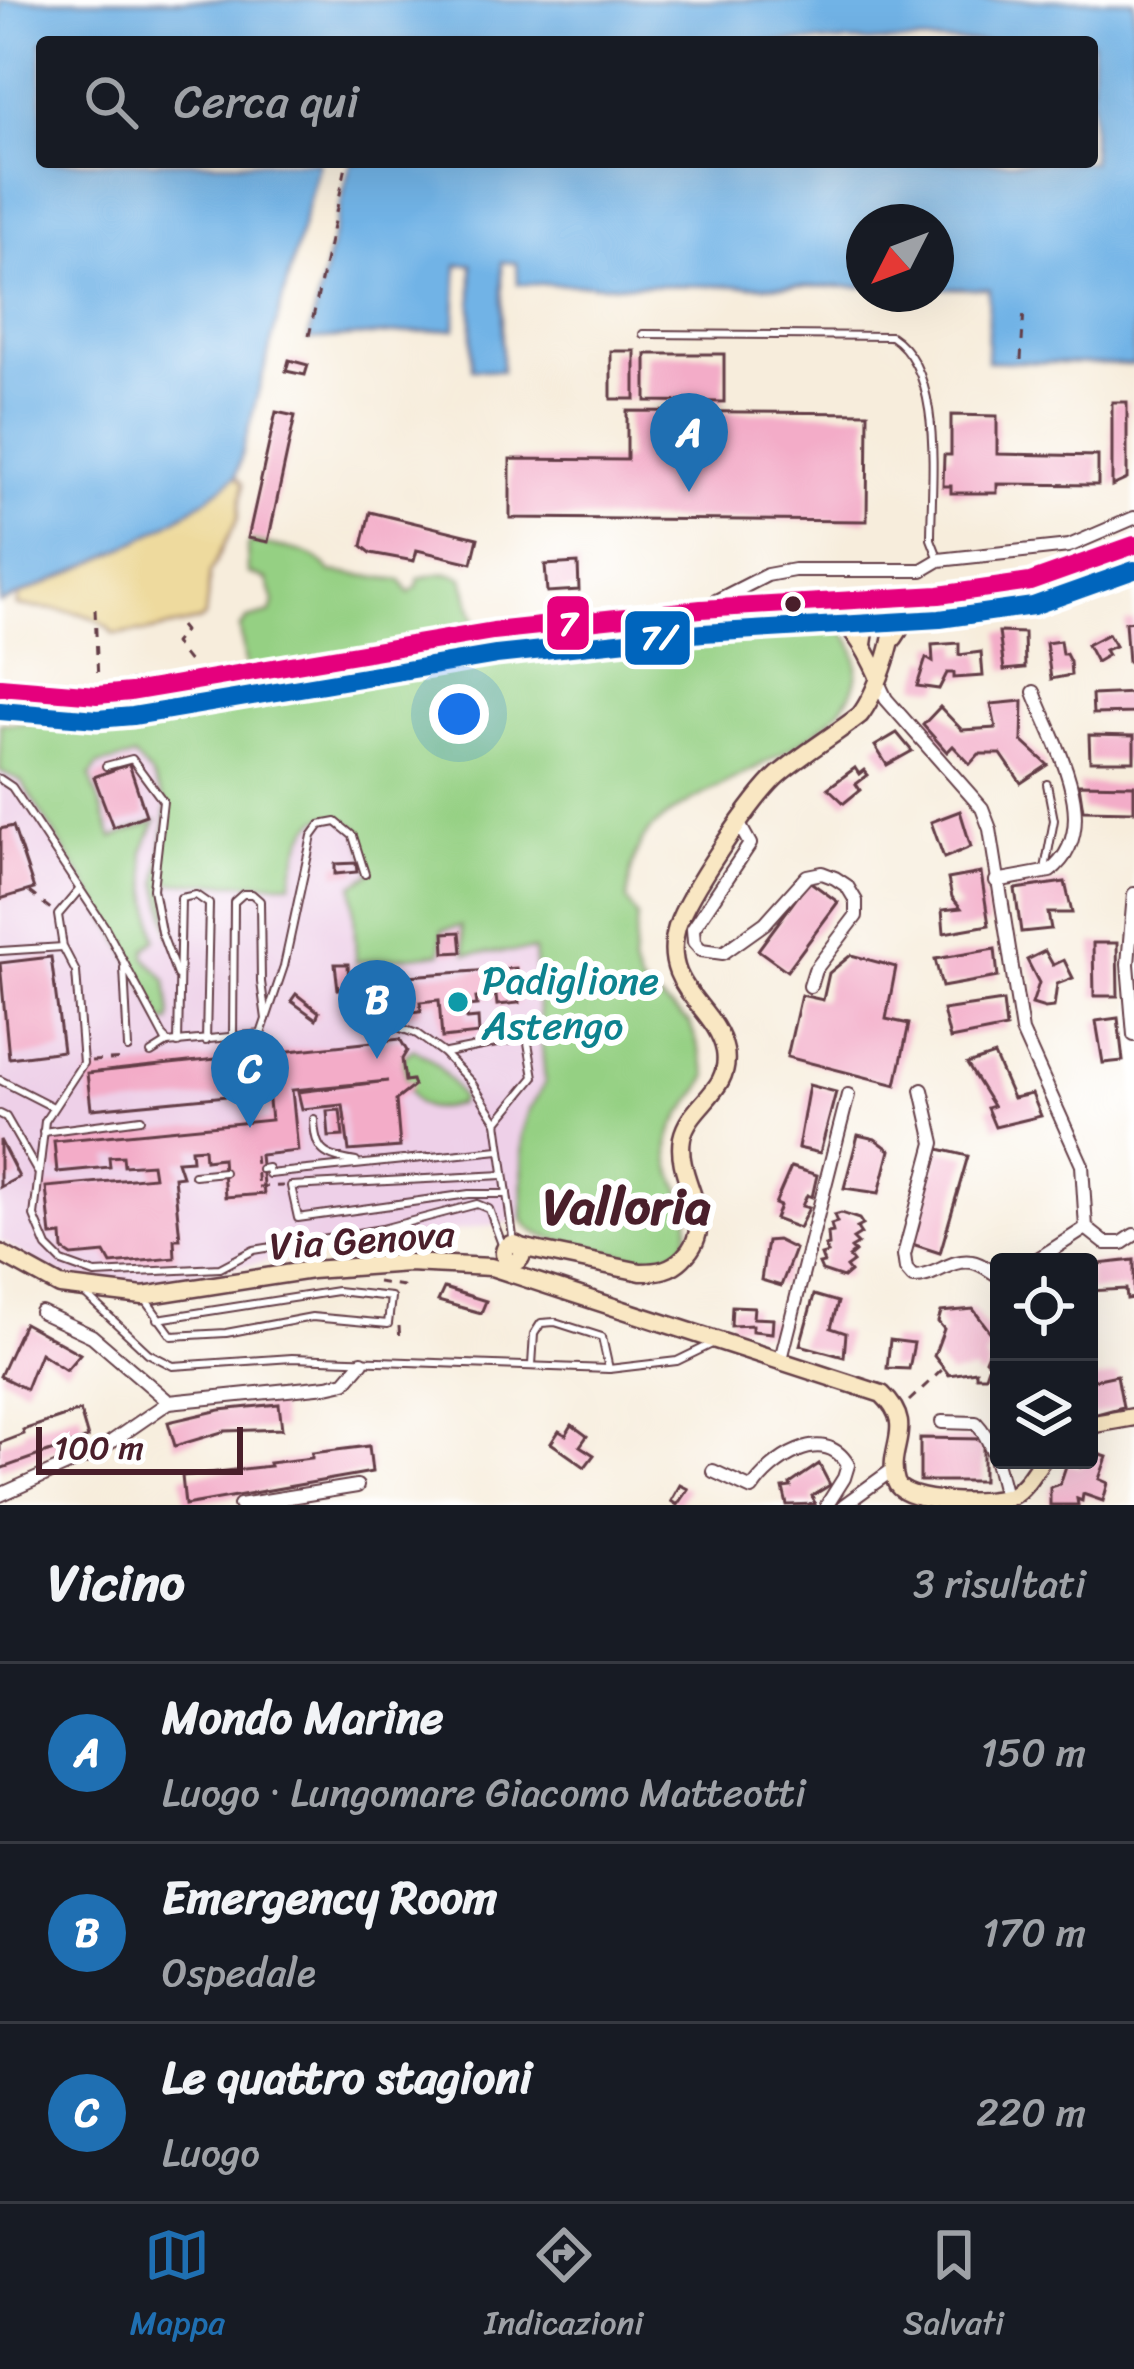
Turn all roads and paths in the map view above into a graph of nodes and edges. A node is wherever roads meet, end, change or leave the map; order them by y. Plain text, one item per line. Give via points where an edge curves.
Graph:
1 (346, 168) edge
2 (1024, 308) dead end
3 (643, 334) dead end
4 (309, 336) dead end
5 (1021, 360) dead end
6 (1134, 518) edge
7 (1134, 545) edge
8 (939, 560) junction
9 (939, 596) junction
10 (879, 601) junction
11 (823, 604) junction
12 (95, 609) dead end
13 (700, 609) junction
14 (180, 626) dead end
15 (493, 631) tunnel mouth
16 (890, 643) junction
17 (863, 644) junction
18 (191, 665) dead end
19 (251, 672) tunnel mouth
20 (878, 679) junction
21 (0, 687) edge
22 (1034, 692) dead end
23 (97, 694) junction
24 (106, 766) dead end
25 (0, 779) edge
26 (1047, 784) dead end
27 (740, 826) junction
28 (1043, 873) junction
29 (365, 874) dead end
30 (996, 880) junction
31 (79, 890) junction
32 (29, 892) dead end
33 (1134, 893) edge
34 (58, 915) junction
35 (63, 947) junction
36 (0, 951) edge
37 (123, 964) junction
38 (178, 978) junction
39 (810, 986) dead end
40 (376, 1019) dead end
41 (267, 1022) junction
42 (1134, 1035) edge
43 (233, 1039) junction
44 (206, 1041) junction
45 (166, 1043) junction
46 (178, 1043) junction
47 (128, 1048) joint
48 (151, 1053) joint
49 (443, 1053) junction
50 (128, 1059) junction
51 (83, 1063) junction
52 (0, 1080) edge
53 (922, 1090) dead end
54 (848, 1095) dead end
55 (53, 1107) junction
56 (0, 1114) edge
57 (141, 1119) dead end
58 (314, 1119) dead end
59 (497, 1122) junction
60 (43, 1132) junction
61 (499, 1150) junction
62 (255, 1155) dead end
63 (365, 1164) junction
64 (261, 1168) dead end
65 (37, 1171) junction
66 (224, 1172) dead end
67 (194, 1175) dead end
68 (503, 1175) junction
69 (291, 1186) junction
70 (507, 1194) junction
71 (1087, 1228) junction
72 (1134, 1235) edge
73 (0, 1252) edge
74 (1047, 1253) edge
75 (510, 1255) junction
76 (990, 1271) edge
77 (82, 1292) junction
78 (143, 1296) junction
79 (41, 1312) dead end
80 (398, 1312) dead end
81 (158, 1318) junction
82 (718, 1340) junction
83 (400, 1342) dead end
84 (781, 1359) junction
85 (362, 1362) junction
86 (532, 1366) junction
87 (609, 1370) junction
88 (943, 1370) dead end
89 (169, 1402) junction
90 (908, 1402) dead end
91 (1134, 1417) edge
92 (942, 1422) dead end
93 (1098, 1423) edge
94 (895, 1468) junction
95 (1035, 1469) edge
96 (713, 1471) dead end
97 (357, 1486) dead end
98 (4, 1498) edge
99 (1006, 1499) junction
100 (241, 1505) edge
101 (827, 1505) edge
102 (844, 1505) edge

1 - 4 path
2 - 5 path
3 - 8 lane via 891,336 905,345 929,398 931,538
6 - 8 street via 1070,546
7 - 9 main road via 1030,582
8 - 13 street via 922,570 767,575
9 - 10 main road
9 - 16 street via 910,614
10 - 11 main road
10 - 16 street via 892,621
10 - 17 street via 868,613
11 - 13 main road
11 - 17 street
12 - 23 path
13 - 15 main road
14 - 18 path via 174,643
16 - 20 street
17 - 20 street
19 - 23 main road
20 - 27 street via 860,715 776,777
20 - 30 street via 886,699 982,808
21 - 23 main road
22 - 28 street via 1076,808 1070,842 1058,865
24 - 38 lane via 132,759 163,801 153,889
25 - 31 lane
26 - 28 lane via 1054,820
27 - 39 street via 750,844 693,929 694,942 723,953 765,923 807,876 822,873 847,886 856,916
27 - 75 street via 676,930 679,975 726,1055 723,1076 681,1143 700,1218 690,1252 657,1272
28 - 30 street
29 - 41 lane via 353,836 336,822 320,825
30 - 71 street via 1022,1031 1082,1165
31 - 34 lane
31 - 37 lane
32 - 34 path
33 - 42 street
34 - 35 lane
35 - 36 lane
35 - 51 lane via 76,972
37 - 45 lane
37 - 47 lane
38 - 44 lane via 181,898 196,895 209,904
38 - 46 lane
40 - 49 lane
41 - 43 lane via 261,1034
41 - 43 lane via 260,901 242,894 234,902
43 - 44 lane
44 - 46 lane
45 - 46 lane
45 - 48 lane
47 - 50 path
48 - 50 path
49 - 59 lane
49 - 59 lane via 527,1037 534,1077
50 - 51 path
51 - 55 lane
52 - 55 lane
53 - 76 street via 934,1143 906,1269 923,1277 974,1262
54 - 84 street
55 - 60 lane
56 - 65 lane
57 - 60 lane
58 - 63 lane via 324,1153
59 - 61 lane
60 - 65 lane
61 - 63 lane
61 - 68 lane
62 - 69 path, bridge via 258,1187
63 - 64 lane via 269,1174
65 - 75 lane via 39,1231 62,1262 94,1274 220,1268 254,1250 477,1204 489,1209
66 - 67 lane
68 - 69 lane
68 - 70 lane
69 - 70 lane via 298,1218
70 - 75 lane
71 - 72 street via 1105,1244
71 - 74 street
73 - 77 street, Via Genova
75 - 78 street, Via Genova via 479,1265 311,1270
75 - 82 street, Via Genova
77 - 78 street, Via Genova
77 - 85 lane, Via Genova via 172,1366
78 - 81 lane
79 - 89 street via 92,1336
80 - 83 path
81 - 81 lane, Via Genova via 172,1336 312,1317 388,1324 391,1297 337,1291
82 - 84 street, Via Genova
82 - 87 lane, Via Genova via 677,1361
84 - 94 street, Via Genova via 887,1399 901,1425
85 - 86 lane, Via Genova
85 - 89 street, Via Genova via 345,1382 327,1386
86 - 87 lane, Via Genova
86 - 87 lane via 534,1334 541,1323 555,1322 602,1337
88 - 90 path
89 - 98 street, Via Genova via 98,1451
91 - 93 street
92 - 99 street via 981,1428
94 - 99 street via 896,1484 910,1496
94 - 102 street
95 - 99 street
96 - 101 street via 752,1489 802,1446 817,1445 848,1465
97 - 100 street

